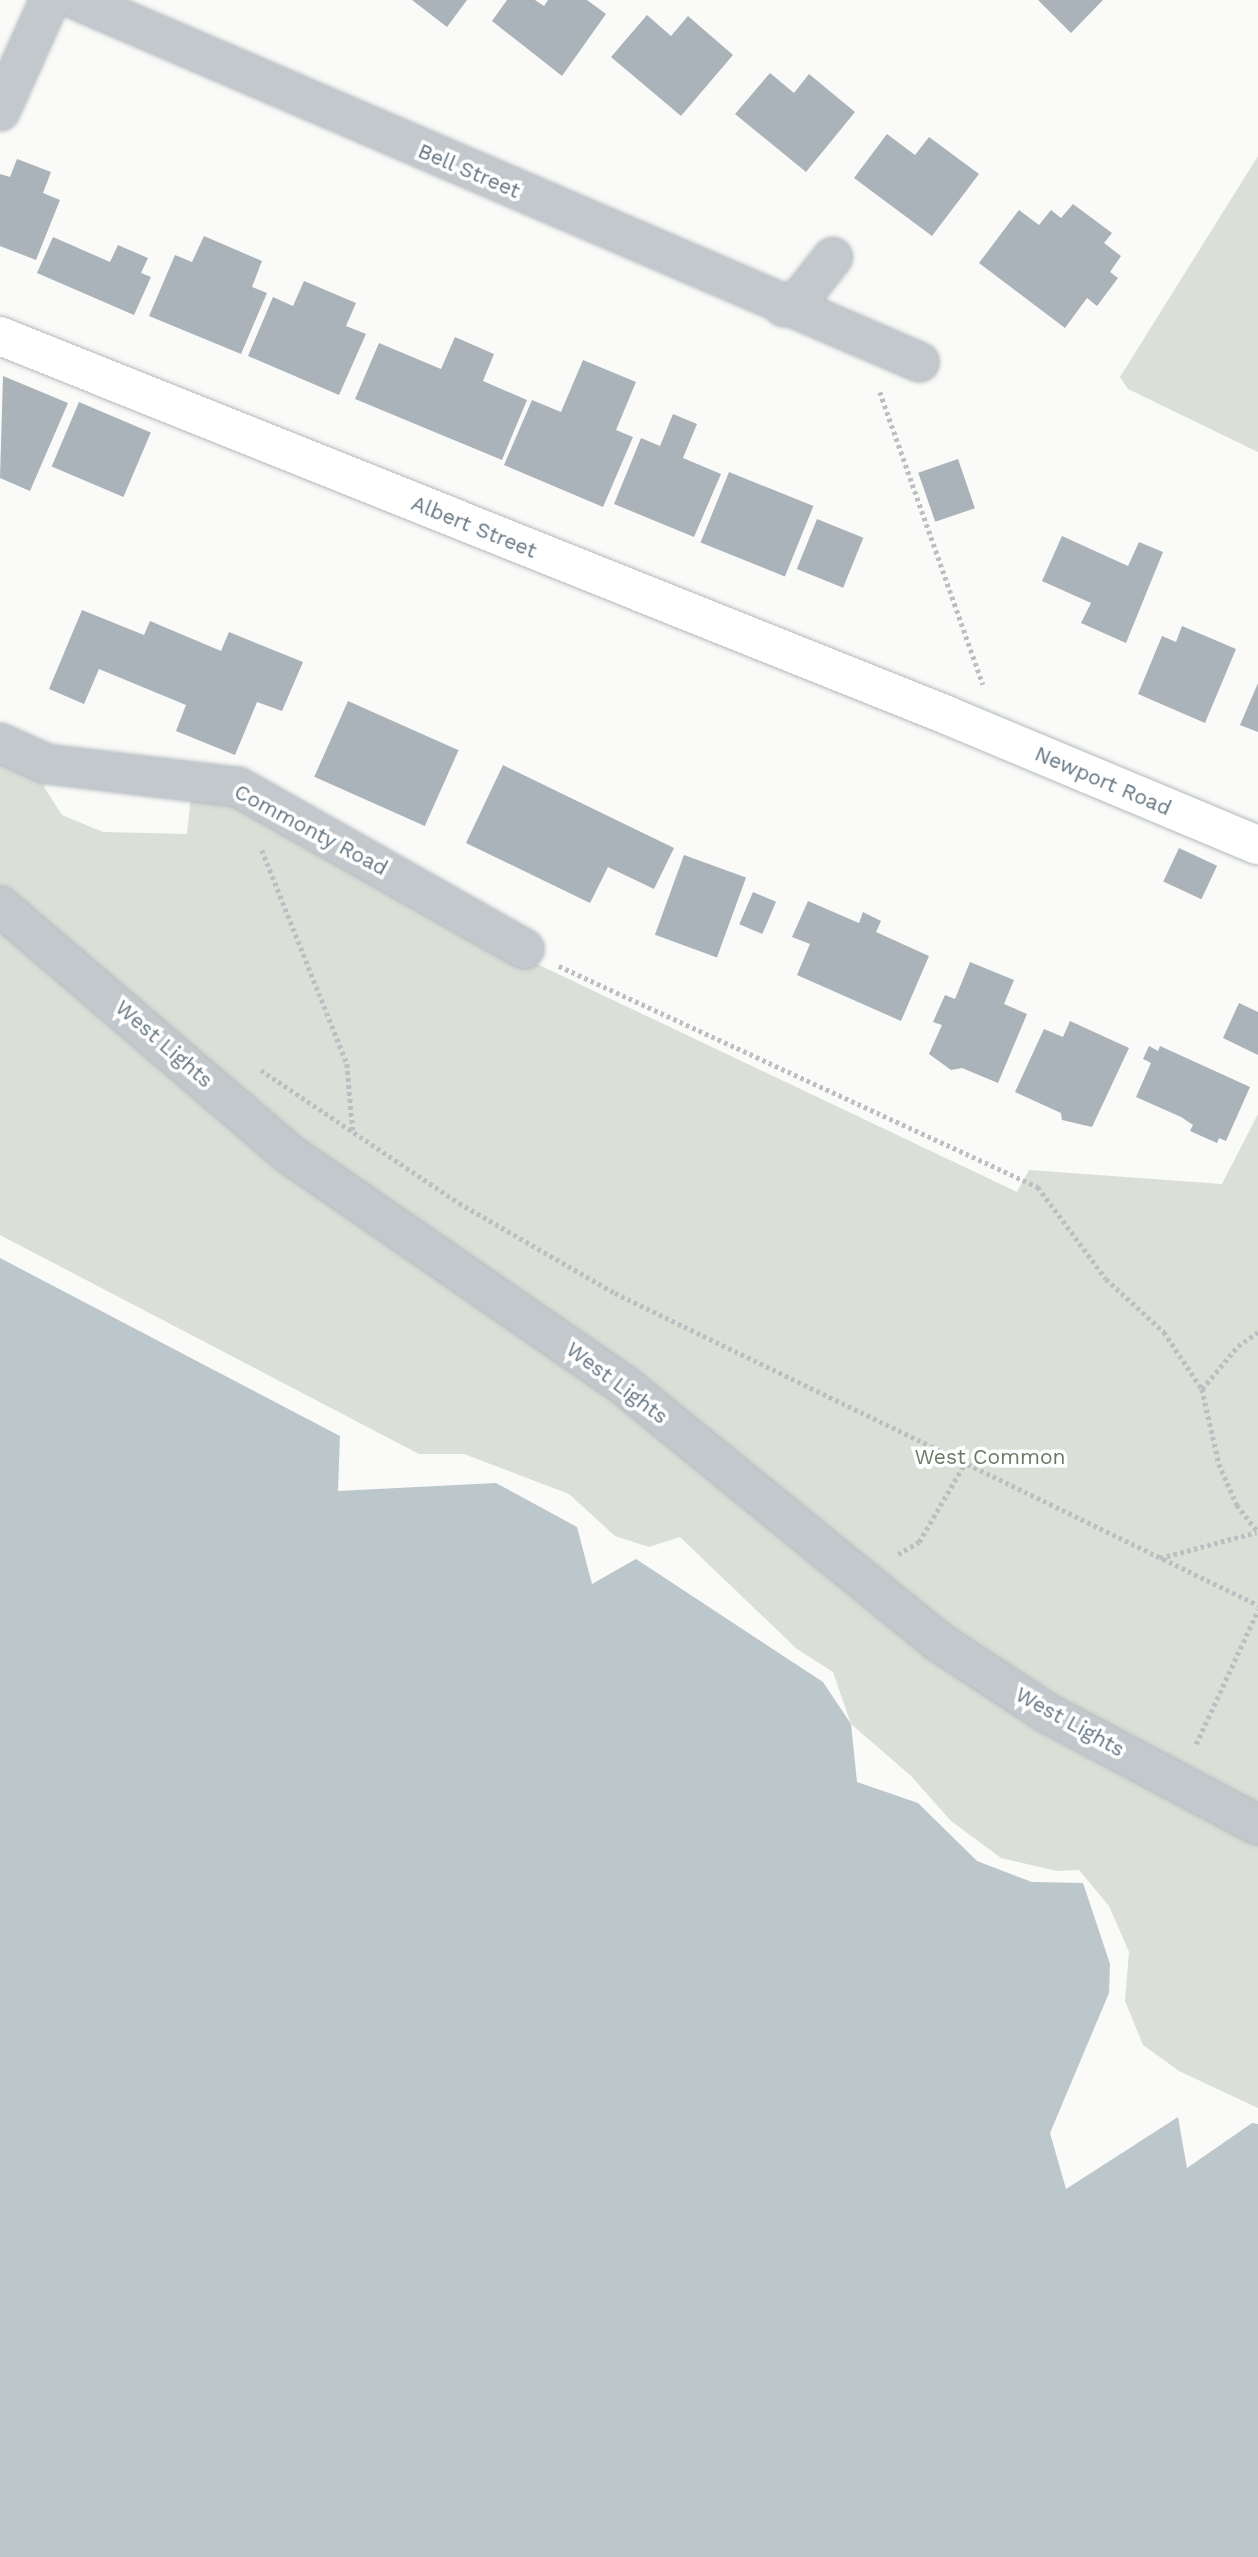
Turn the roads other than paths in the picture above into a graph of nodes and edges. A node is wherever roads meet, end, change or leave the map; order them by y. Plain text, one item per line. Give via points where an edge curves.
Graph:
1 (50, 0) edge
2 (77, 0) edge
3 (0, 111) edge
4 (833, 257) dead end
5 (784, 307) junction
6 (0, 336) edge
7 (919, 362) dead end
8 (949, 716) joint
9 (0, 743) edge
10 (1258, 845) edge
11 (0, 906) edge
12 (524, 949) road end
13 (1258, 1825) edge

1 - 3 street
2 - 5 street, Bell Street
4 - 5 street via 803,295
5 - 7 street, Bell Street
6 - 8 main road, Albert Street
8 - 10 main road, Newport Road
9 - 12 street, Commonty Road via 47,764 238,787
11 - 13 street, West Lights via 292,1156 625,1386 939,1642 1047,1713 1180,1779

